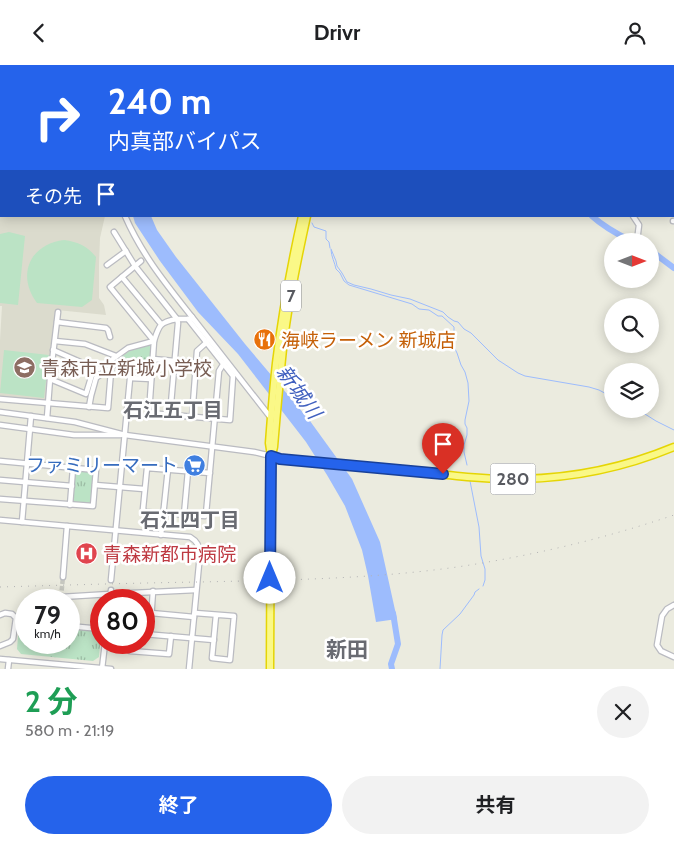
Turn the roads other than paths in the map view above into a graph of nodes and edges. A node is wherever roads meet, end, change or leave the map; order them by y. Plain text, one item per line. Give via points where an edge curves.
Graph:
1 (125, 217) edge
2 (302, 217) edge
3 (307, 217) edge
4 (634, 217) edge
5 (114, 232) dead end
6 (638, 233) edge
7 (126, 251) junction
8 (141, 261) dead end
9 (107, 265) dead end
10 (135, 266) junction
11 (122, 277) junction
12 (58, 312) dead end
13 (190, 318) junction
14 (177, 319) junction
15 (57, 322) junction
16 (161, 324) junction
17 (110, 337) dead end
18 (54, 341) junction
19 (154, 341) junction
20 (206, 342) junction
21 (53, 350) junction
22 (116, 357) junction
23 (153, 359) junction
24 (175, 361) junction
25 (196, 363) junction
26 (224, 363) junction
27 (110, 367) junction
28 (94, 368) junction
29 (130, 378) junction
30 (50, 379) junction
31 (151, 379) junction
32 (0, 399) edge
33 (48, 403) junction
34 (89, 407) junction
35 (0, 412) edge
36 (170, 415) junction
37 (31, 416) junction
38 (192, 417) junction
39 (47, 418) junction
40 (273, 418) junction
41 (215, 419) junction
42 (0, 425) edge
43 (30, 429) junction
44 (124, 435) junction
45 (212, 447) junction
46 (674, 447) edge
47 (271, 456) junction
48 (0, 461) edge
49 (27, 463) junction
50 (74, 468) junction
51 (168, 469) junction
52 (188, 471) junction
53 (210, 473) junction
54 (0, 480) edge
55 (25, 482) junction
56 (95, 485) junction
57 (72, 486) junction
58 (120, 487) junction
59 (144, 489) junction
60 (0, 499) edge
61 (24, 501) junction
62 (70, 505) junction
63 (163, 513) junction
64 (184, 515) junction
65 (0, 520) edge
66 (22, 522) junction
67 (67, 526) junction
68 (116, 530) junction
69 (161, 535) junction
70 (62, 577) tunnel mouth
71 (111, 579) dead end
72 (196, 590) junction
73 (155, 591) edge
74 (674, 605) edge
75 (155, 613) edge
76 (0, 615) edge
77 (194, 615) junction
78 (216, 615) junction
79 (155, 634) edge
80 (171, 636) junction
81 (192, 638) junction
82 (214, 640) junction
83 (0, 646) edge
84 (155, 653) edge
85 (104, 654) edge
86 (674, 657) edge
87 (0, 659) edge
88 (8, 660) junction
89 (8, 669) edge
90 (102, 669) edge
91 (111, 669) edge
92 (189, 669) edge
93 (270, 669) edge

1 - 13 street via 145,256
2 - 40 highway, 7 via 275,371
3 - 40 highway, 7
4 - 6 street via 639,225
5 - 7 street
7 - 9 street
7 - 10 street
8 - 10 street
10 - 11 street
10 - 14 street
11 - 16 street
11 - 19 street via 110,287
12 - 15 street
13 - 14 street
13 - 20 street
13 - 40 street
14 - 16 street
14 - 24 street
15 - 17 street via 106,328
15 - 18 street
16 - 19 street
18 - 21 street
18 - 22 street via 85,344
19 - 22 street via 132,347
19 - 23 street
20 - 25 street via 198,351
20 - 26 street
21 - 28 street
21 - 30 street
22 - 28 street via 99,369
23 - 24 street
23 - 31 street
24 - 25 street
24 - 36 street
25 - 38 street
26 - 41 street via 219,371
26 - 41 street via 234,376 230,420
27 - 29 street via 122,361 130,368
27 - 34 street via 96,378
27 - 34 street via 108,408
28 - 30 street via 86,394
29 - 31 street
29 - 44 street
30 - 33 street
31 - 36 street via 149,413
32 - 33 street
33 - 34 street
33 - 39 street
35 - 37 street
36 - 38 street
37 - 39 street
37 - 43 street
38 - 41 street
39 - 44 street
40 - 47 highway, 7 via 274,447
41 - 45 street
42 - 43 street
43 - 44 street via 74,435
43 - 49 street
44 - 45 street
44 - 58 street
45 - 47 street
45 - 53 street
46 - 47 highway, 280 via 598,471 524,479 463,476
47 - 93 highway, 7
48 - 49 street
49 - 50 street
49 - 55 street
50 - 56 street via 96,470
50 - 57 street
51 - 52 street
51 - 59 street via 146,467
51 - 63 street
52 - 53 street
52 - 64 street
53 - 64 street via 205,516
54 - 55 street
55 - 57 street
55 - 61 street
56 - 58 street
56 - 62 street via 93,507
57 - 62 street
58 - 59 street
58 - 68 street
59 - 63 street via 144,511
60 - 61 street
61 - 62 street
61 - 66 street
63 - 64 street
63 - 69 street
65 - 66 street
66 - 67 street
67 - 68 street
67 - 70 street
68 - 69 street
68 - 71 street
69 - 72 street via 190,537 196,542 200,549
72 - 73 street
72 - 77 street
74 - 86 street via 662,616 657,645 661,651
75 - 77 street
76 - 83 street via 12,613 16,618 13,639
77 - 78 street
77 - 81 street
78 - 82 street
78 - 82 street via 234,616 230,659 212,658
79 - 80 street
80 - 81 street
80 - 84 street via 169,654
81 - 82 street
81 - 92 street
85 - 90 street
87 - 88 street
88 - 89 street
88 - 90 street
90 - 91 street

